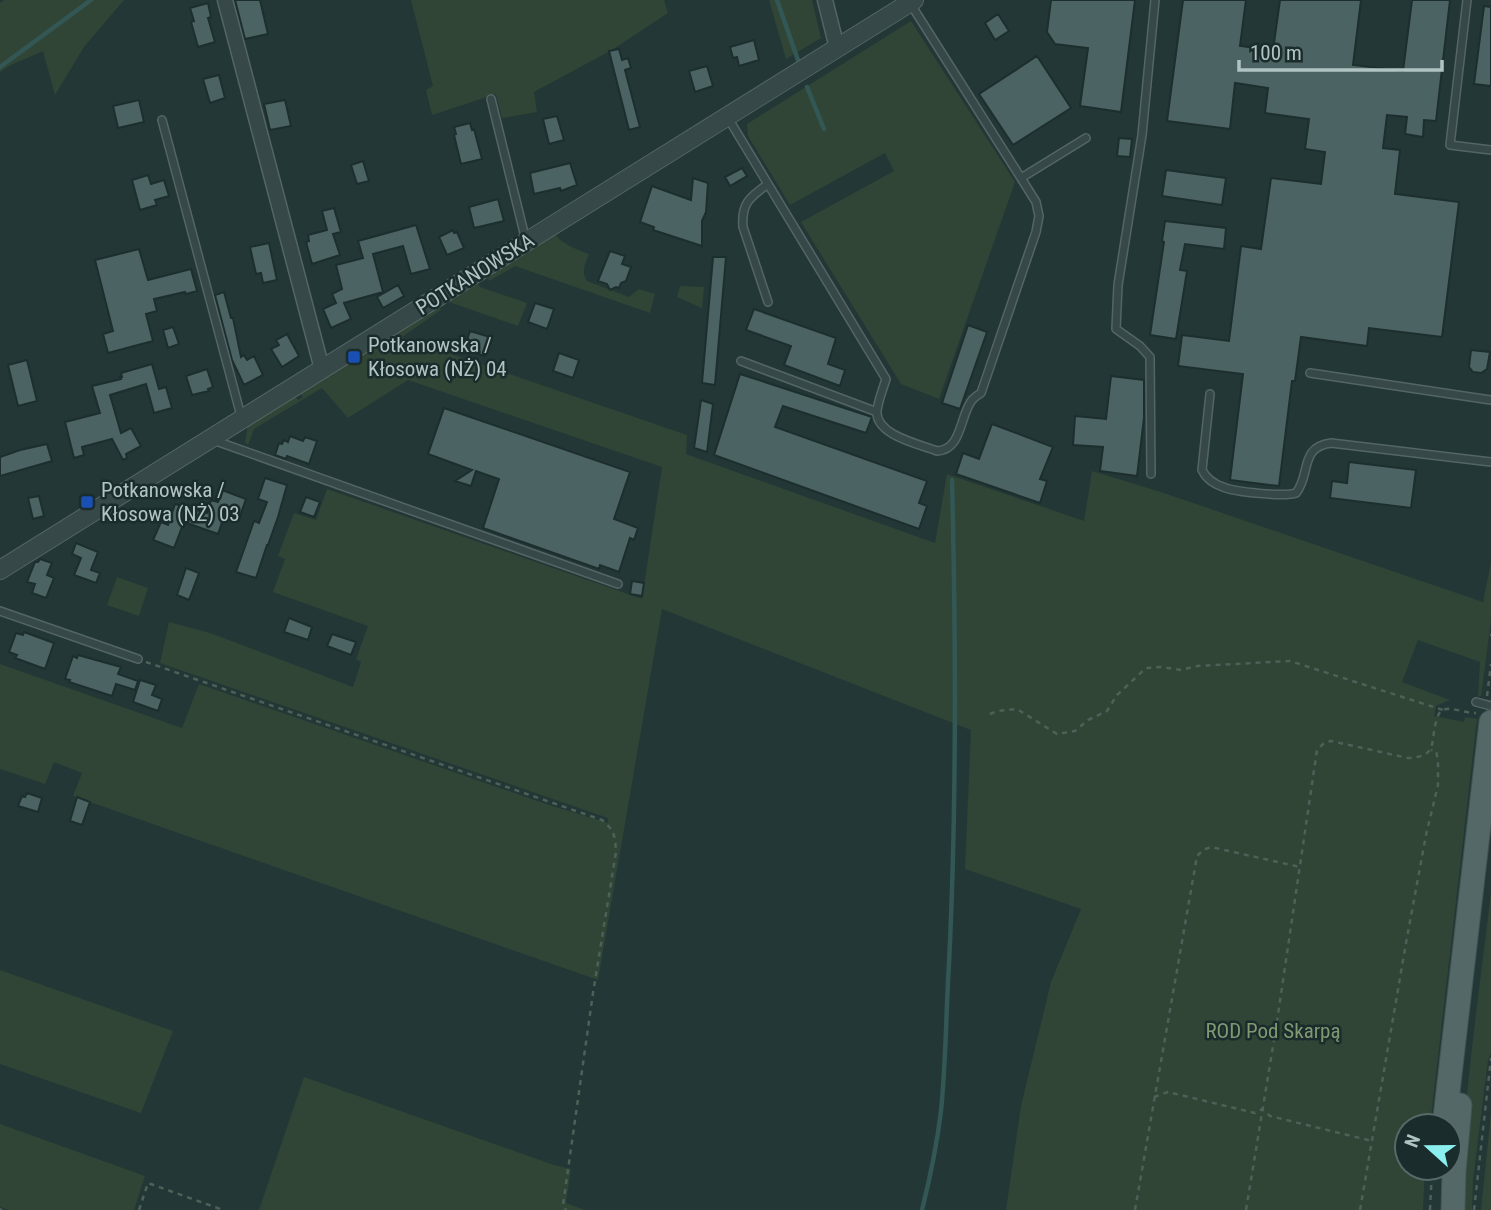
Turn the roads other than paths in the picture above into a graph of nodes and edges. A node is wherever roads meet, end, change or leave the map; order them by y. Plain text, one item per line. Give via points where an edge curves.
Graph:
1 (225, 0) edge
2 (825, 0) edge
3 (1155, 0) edge
4 (1467, 0) edge
5 (911, 1) edge
6 (837, 48) junction
7 (491, 99) dead end
8 (727, 117) junction
9 (162, 120) dead end
10 (1086, 138) dead end
11 (1491, 150) edge
12 (1021, 178) junction
13 (768, 184) junction
14 (526, 243) junction
15 (768, 302) dead end
16 (741, 361) dead end
17 (323, 369) junction
18 (1310, 373) dead end
19 (1210, 394) dead end
20 (1491, 400) edge
21 (877, 412) junction
22 (242, 419) junction
23 (210, 439) junction
24 (1491, 462) edge
25 (1152, 474) dead end
26 (0, 570) edge
27 (618, 584) dead end
28 (0, 611) edge
29 (138, 659) road end
30 (1491, 706) edge
31 (1482, 709) edge
32 (1491, 840) edge
33 (1445, 1112) edge
34 (1440, 1182) edge
35 (1439, 1210) edge
36 (1453, 1210) edge

1 - 17 street
2 - 6 street
3 - 25 lane via 1116,329 1150,357
4 - 11 lane via 1450,145
5 - 6 street, POTKANOWSKA
5 - 12 lane
6 - 8 street, POTKANOWSKA
7 - 14 lane
8 - 13 lane
8 - 14 street, POTKANOWSKA
9 - 22 lane
10 - 12 lane
12 - 21 lane via 1040,216 1036,232 981,393 969,404 953,443 937,452 888,432 880,425
13 - 15 lane via 750,197 742,217
13 - 21 lane via 886,379
14 - 17 street, POTKANOWSKA
16 - 21 lane
17 - 22 street, POTKANOWSKA
18 - 20 lane
19 - 24 lane via 1202,470 1226,489 1296,493 1309,457 1319,446 1331,443
22 - 23 street, POTKANOWSKA
23 - 26 street, POTKANOWSKA
23 - 27 lane
28 - 29 lane
30 - 31 lane
31 - 33 main road
32 - 36 main road via 1457,1130
34 - 35 main road

